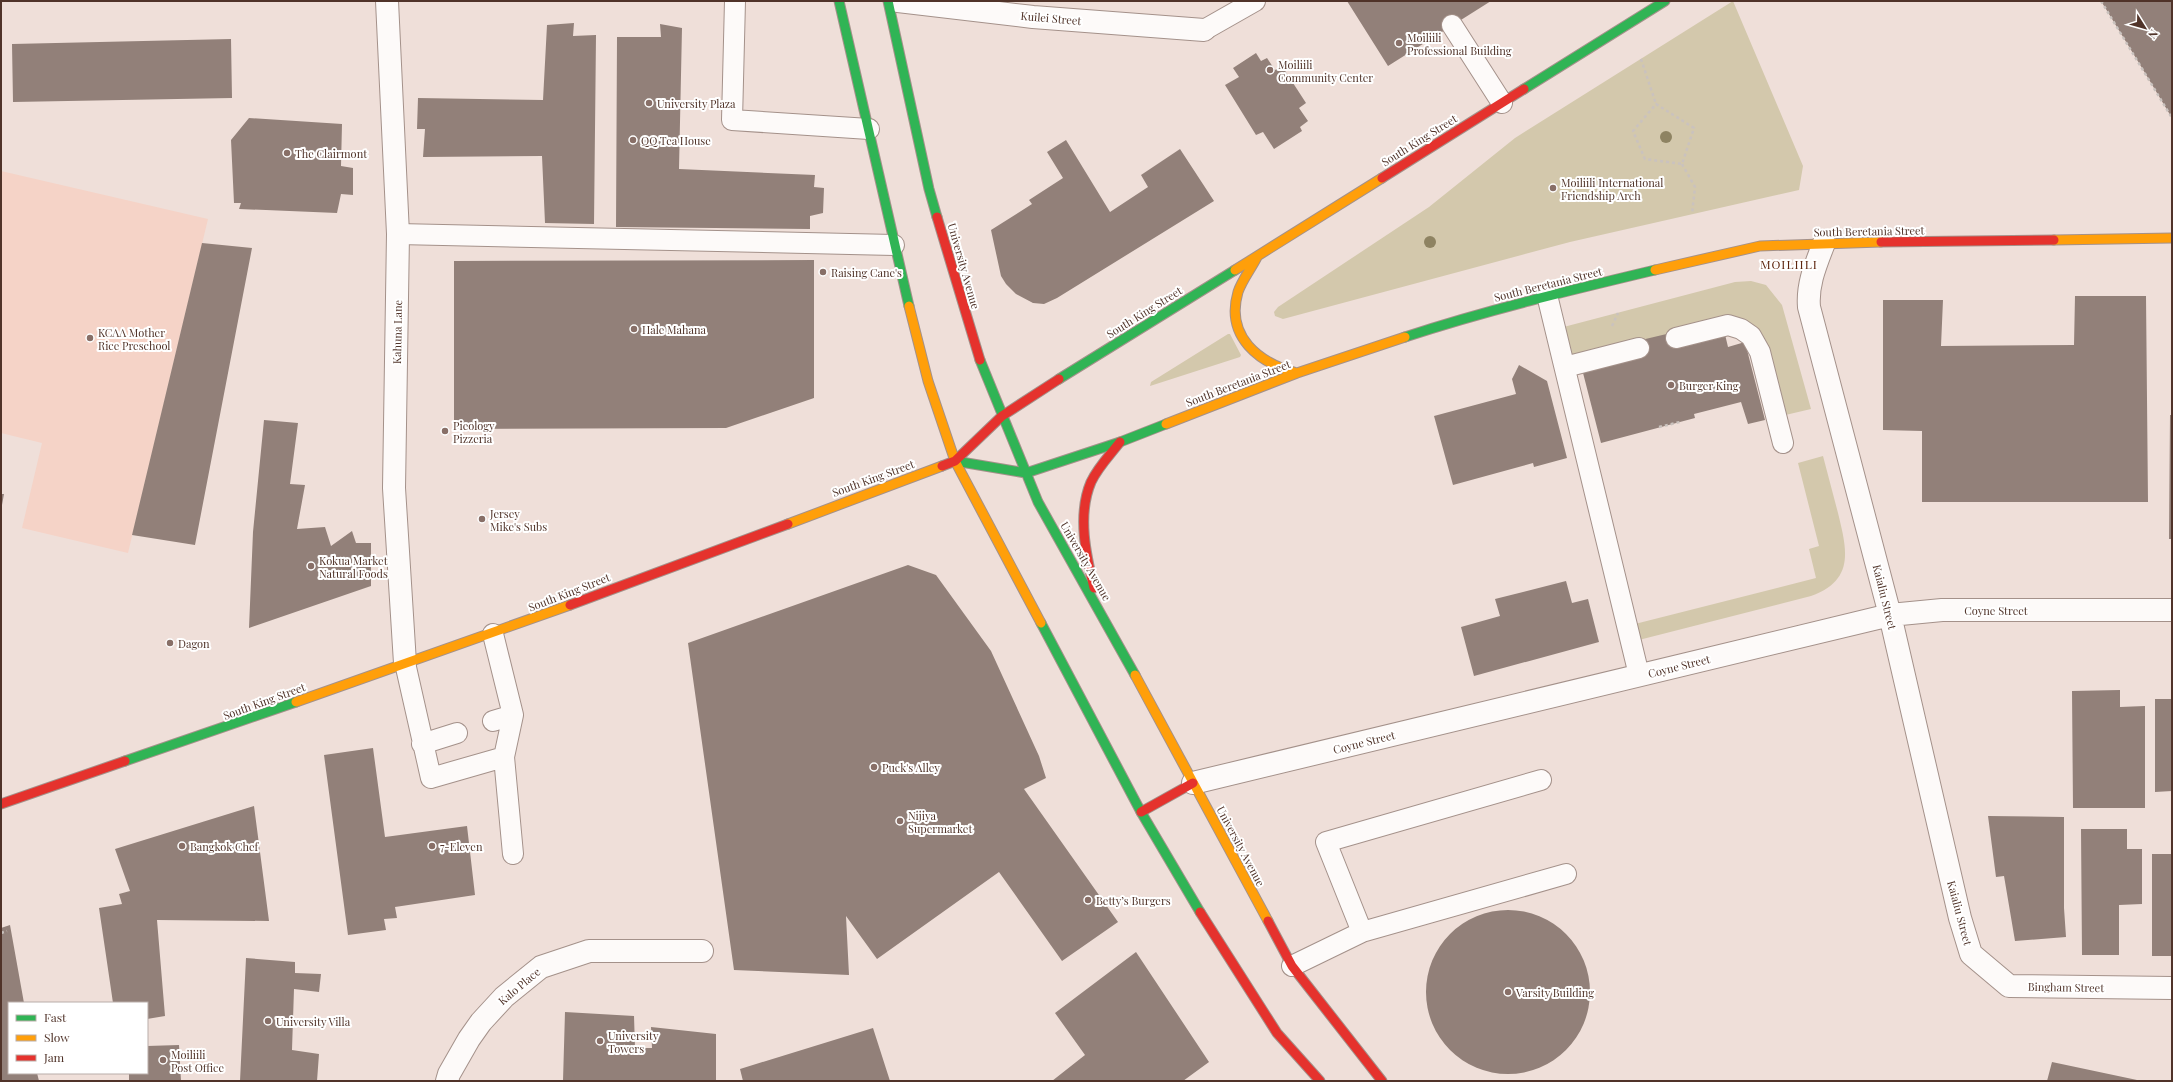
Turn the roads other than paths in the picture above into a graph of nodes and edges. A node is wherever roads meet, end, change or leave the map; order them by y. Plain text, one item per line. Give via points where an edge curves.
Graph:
1 (387, 1) edge
2 (736, 1) edge
3 (839, 1) edge
4 (888, 1) edge
5 (898, 1) edge
6 (1255, 1) edge
7 (1665, 1) edge
8 (1452, 25) dead end
9 (1204, 30) joint
10 (1502, 103) junction
11 (868, 129) junction
12 (398, 234) junction
13 (2172, 238) edge
14 (1824, 243) junction
15 (894, 245) junction
16 (1258, 256) junction
17 (1547, 295) junction
18 (1676, 338) dead end
19 (1639, 348) dead end
20 (1564, 367) junction
21 (1297, 373) junction
22 (1002, 416) junction
23 (1120, 442) junction
24 (1783, 443) dead end
25 (955, 460) junction
26 (1026, 473) junction
27 (1097, 605) junction
28 (2172, 610) edge
29 (1890, 614) junction
30 (493, 634) junction
31 (406, 663) junction
32 (1639, 675) junction
33 (513, 715) junction
34 (493, 721) dead end
35 (457, 733) dead end
36 (422, 744) junction
37 (504, 757) junction
38 (1541, 780) dead end
39 (1193, 783) junction
40 (1, 804) edge
41 (1141, 812) junction
42 (513, 854) dead end
43 (1566, 874) dead end
44 (1362, 932) junction
45 (702, 951) dead end
46 (1971, 954) joint
47 (1292, 966) junction
48 (2172, 988) edge
49 (447, 1081) edge
50 (1320, 1081) edge
51 (1382, 1081) edge

1 - 12 street, Kahuna Lane
2 - 11 lane via 732,120
3 - 11 main road
4 - 22 main road, University Avenue via 929,189 975,348
5 - 9 street, Kuilei Street via 1033,17
6 - 9 lane
7 - 10 main road, South King Street
8 - 10 lane
10 - 16 main road, South King Street
11 - 15 main road
12 - 15 lane
12 - 31 street, Kahuna Lane via 394,488
13 - 14 main road, South Beretania Street
14 - 17 main road, South Beretania Street via 1760,246
14 - 29 street, Kaialiu Street via 1812,272 1809,307
15 - 25 main road via 928,381
16 - 21 main road via 1237,298 1238,327 1246,344 1259,359 1276,368
16 - 22 main road, South King Street
17 - 20 lane
17 - 21 main road, South Beretania Street via 1454,321
18 - 24 lane via 1728,325 1741,329 1751,336 1760,352
19 - 20 lane
20 - 32 lane
21 - 23 main road, South Beretania Street
22 - 25 main road, South King Street
22 - 26 main road, University Avenue
23 - 26 main road, South Beretania Street
23 - 27 main road via 1090,483 1084,510 1088,560
25 - 26 main road, South Beretania Street
25 - 30 main road, South King Street
25 - 41 main road
26 - 27 main road, University Avenue via 1038,502
27 - 39 main road, University Avenue
28 - 29 street, Coyne Street via 1942,610
29 - 32 street, Coyne Street
29 - 46 street, Kaialiu Street via 1960,918
30 - 31 main road, South King Street
30 - 33 lane
31 - 36 lane
31 - 40 main road, South King Street
32 - 39 street, Coyne Street
33 - 34 lane
33 - 37 lane
35 - 36 lane
36 - 37 lane via 431,778
37 - 42 lane
38 - 44 lane via 1326,842
39 - 41 main road
39 - 47 main road, University Avenue
41 - 50 main road via 1182,884 1277,1033
43 - 44 lane
44 - 47 lane
45 - 49 street, Kalo Place via 589,951 541,967 504,997 481,1022 469,1038
46 - 48 street, Bingham Street via 2009,986
47 - 51 main road, University Avenue

